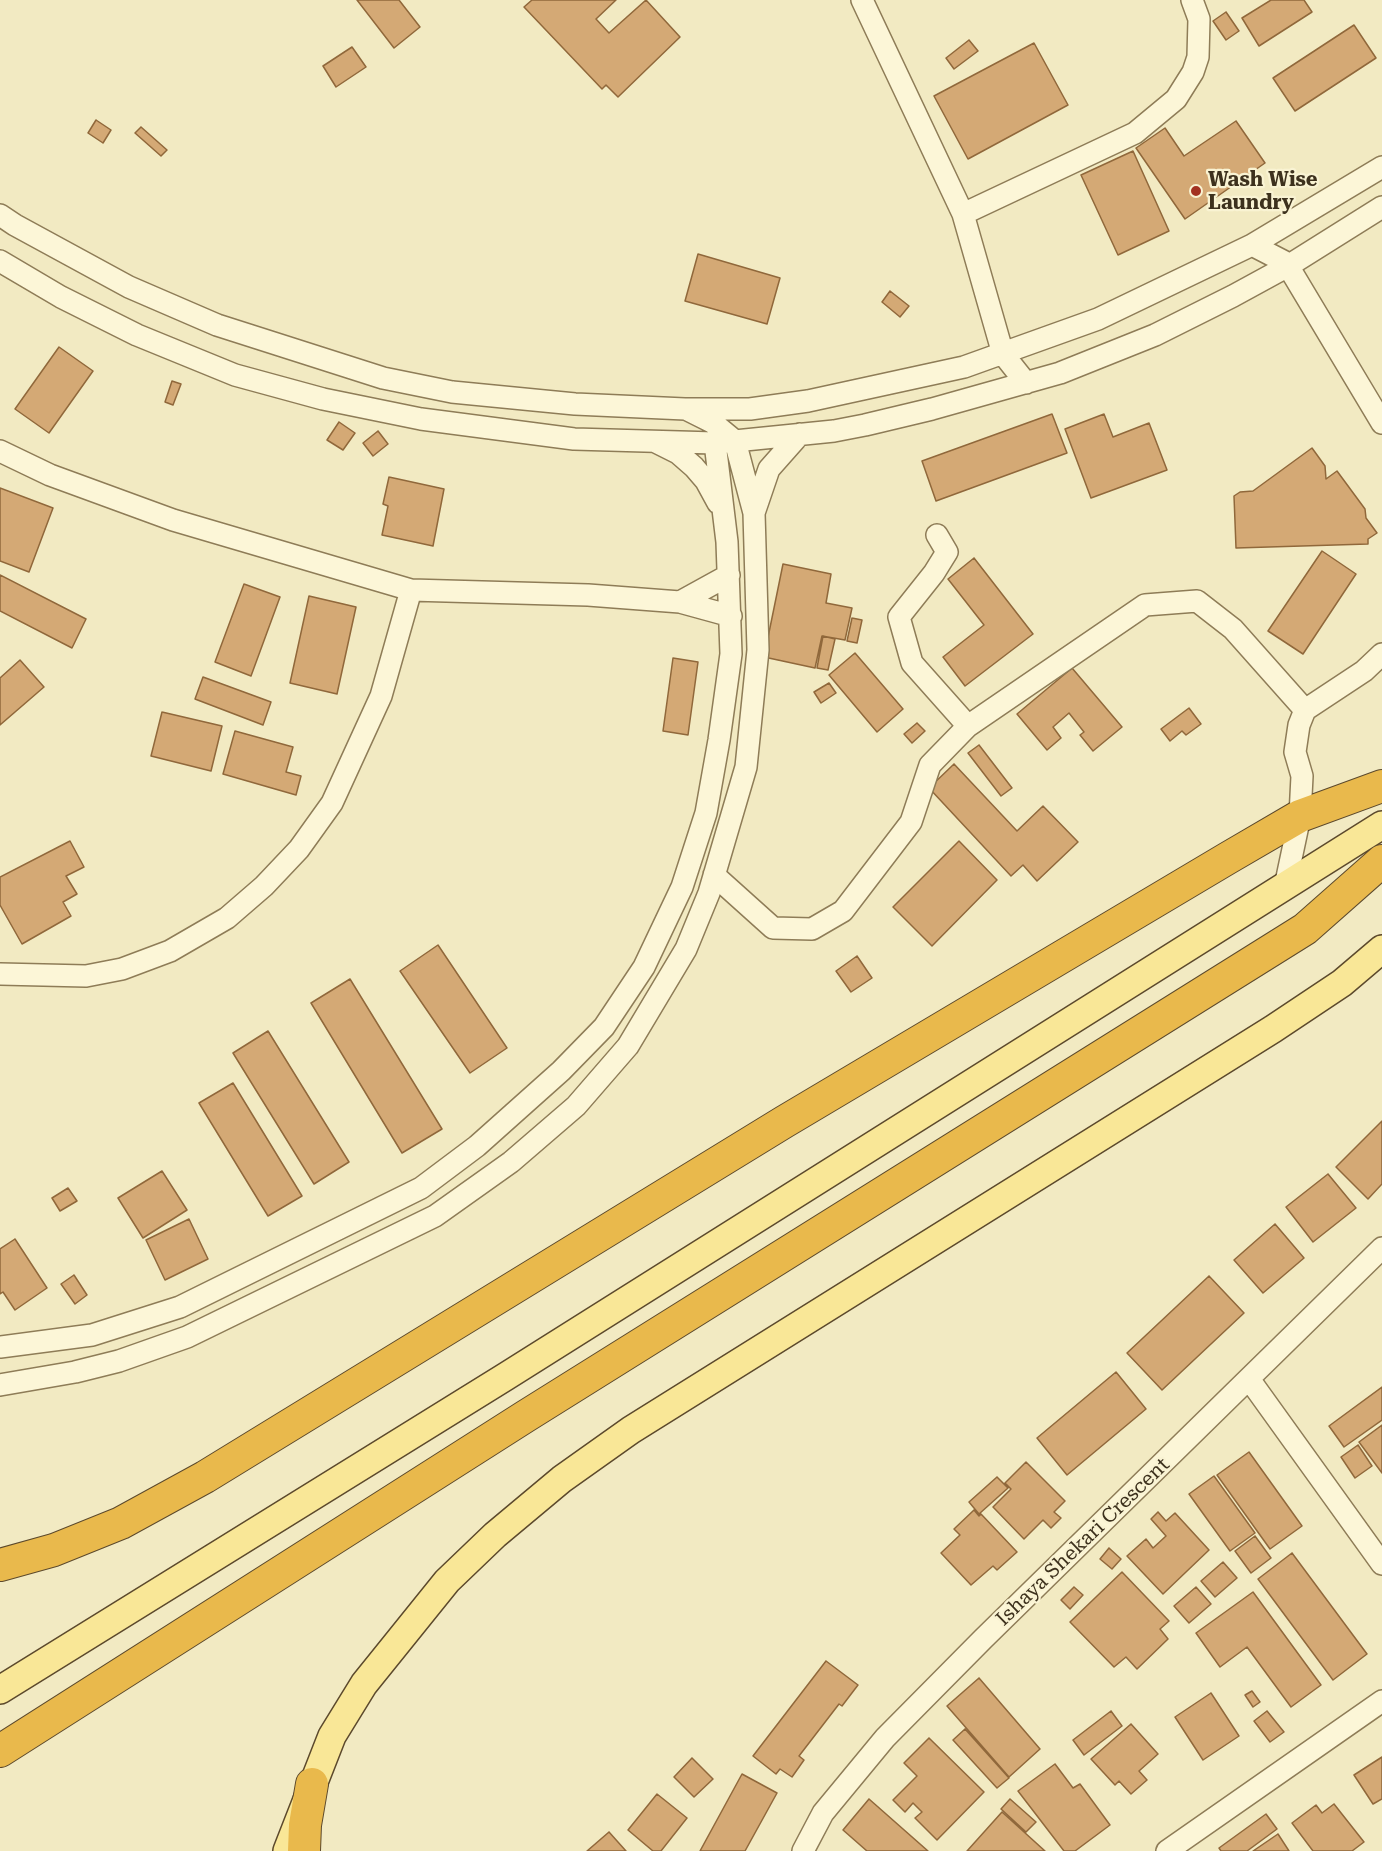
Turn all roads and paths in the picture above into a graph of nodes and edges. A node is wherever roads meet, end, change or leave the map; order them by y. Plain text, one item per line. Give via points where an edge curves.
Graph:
1 (862, 0) edge
2 (1192, 0) edge
3 (1382, 167) edge
4 (1382, 207) edge
5 (963, 214) junction
6 (0, 215) edge
7 (1252, 245) junction
8 (0, 261) edge
9 (1288, 266) junction
10 (1003, 354) junction
11 (1026, 383) junction
12 (685, 409) junction
13 (750, 409) junction
14 (1382, 423) edge
15 (800, 434) junction
16 (725, 438) junction
17 (653, 440) junction
18 (0, 451) edge
19 (723, 511) junction
20 (754, 513) junction
21 (937, 535) dead end
22 (729, 575) junction
23 (411, 590) junction
24 (680, 602) junction
25 (731, 616) junction
26 (1382, 654) edge
27 (1305, 710) junction
28 (968, 726) junction
29 (1382, 786) edge
30 (1300, 816) junction
31 (1382, 825) edge
32 (1382, 861) edge
33 (714, 875) junction
34 (1285, 888) junction
35 (1382, 949) edge
36 (0, 974) edge
37 (1382, 1248) edge
38 (0, 1347) edge
39 (1249, 1379) junction
40 (0, 1385) edge
41 (1382, 1564) edge
42 (0, 1565) edge
43 (0, 1690) edge
44 (1382, 1701) edge
45 (0, 1751) edge
46 (312, 1784) junction
47 (287, 1851) edge
48 (304, 1851) edge
49 (803, 1851) edge
50 (1167, 1851) edge

1 - 5 street
2 - 5 street via 1199,19 1198,57 1176,99 1135,133
3 - 7 street
4 - 9 street
5 - 10 street
6 - 12 street via 129,287 206,320 383,378 508,398
7 - 9 street
7 - 10 street via 1098,319
8 - 17 street via 137,335 235,375 323,399 421,419 574,439
9 - 11 street via 1155,335
9 - 14 street
10 - 11 street
10 - 13 street via 964,367 808,401
11 - 15 street via 864,425
12 - 13 street
12 - 16 street via 712,422
13 - 16 street
15 - 16 street
15 - 20 street via 769,469
16 - 17 street
16 - 19 street
16 - 20 street
17 - 19 street via 694,467
18 - 23 street via 50,475 172,520
19 - 22 street
20 - 33 street via 758,650 746,767
21 - 28 street via 947,552 899,617 912,663
22 - 24 street
22 - 25 street
23 - 24 street
23 - 36 street via 381,696 332,803 299,849 264,886 227,918 170,951 122,969 86,976
24 - 25 street
25 - 38 street via 731,654 710,792 682,887 644,967 604,1027 561,1071 477,1146 421,1188 262,1268 180,1307 92,1335
26 - 27 street via 1364,671
27 - 28 street via 1233,629 1197,601 1145,605
27 - 30 street via 1295,752 1302,776
28 - 33 street via 930,765 911,822 843,911 812,929 773,928
29 - 30 highway
30 - 34 street
30 - 42 highway via 784,1122 205,1478 121,1523 54,1550
31 - 34 main road
32 - 45 highway via 1305,929
33 - 40 street via 686,949 628,1046 576,1106 511,1161 435,1216 187,1336 119,1361
34 - 43 main road
35 - 46 main road via 1342,983 1273,1029 697,1389 562,1479 447,1581 407,1629 364,1684 333,1736
37 - 39 street, Ishaya Shekari Crescent
39 - 41 street
39 - 49 street, Ishaya Shekari Crescent via 885,1738 823,1813
44 - 50 street
46 - 47 main road
46 - 48 highway

